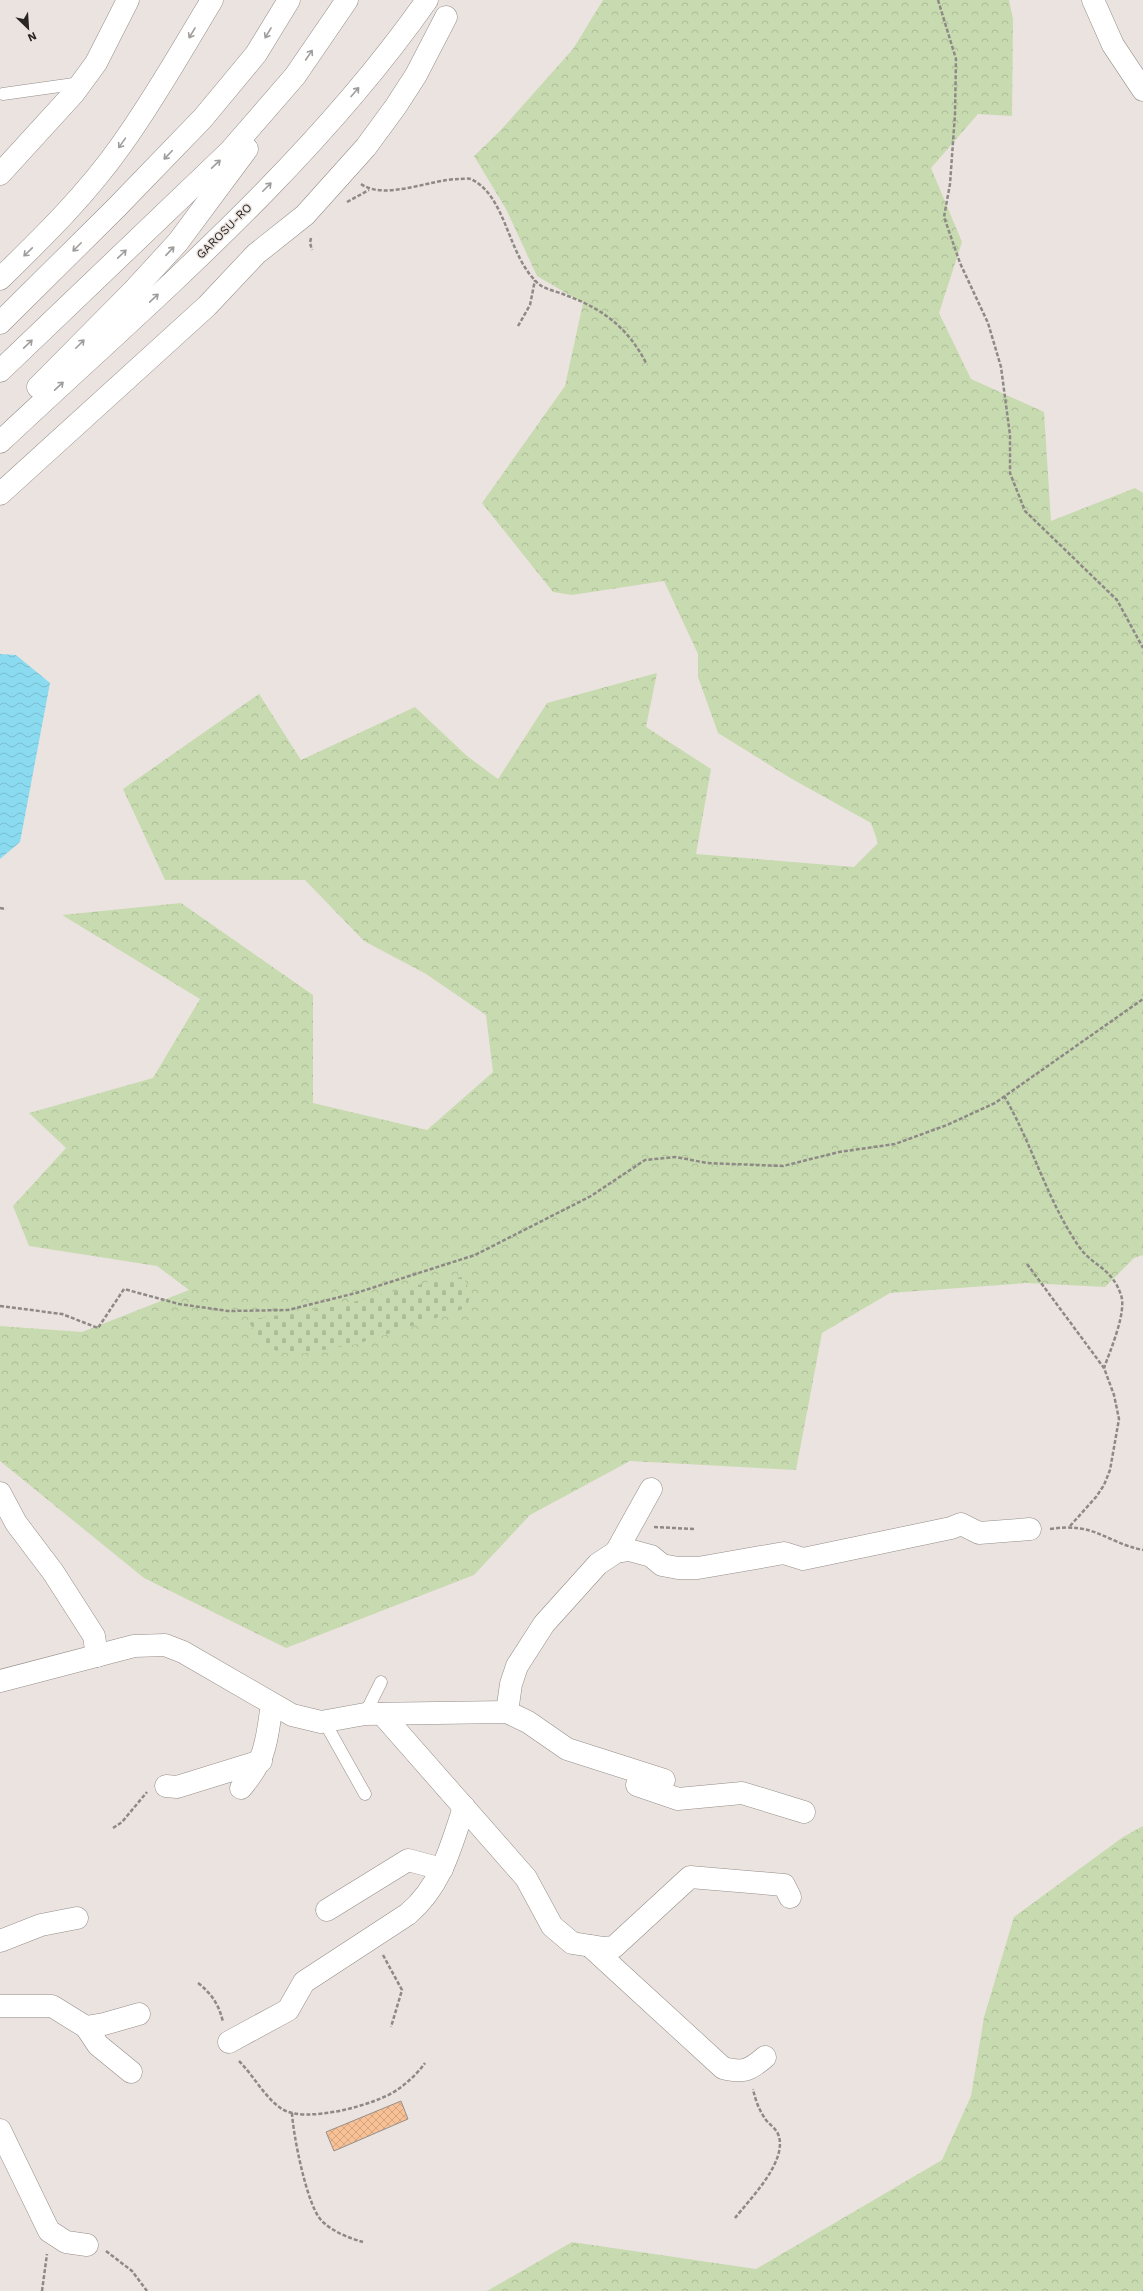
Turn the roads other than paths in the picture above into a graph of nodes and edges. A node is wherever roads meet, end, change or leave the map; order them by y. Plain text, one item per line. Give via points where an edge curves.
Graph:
1 (128, 0) edge
2 (212, 0) edge
3 (289, 0) edge
4 (347, 0) edge
5 (427, 0) edge
6 (1093, 0) edge
7 (446, 17) dead end
8 (295, 76) junction
9 (81, 83) junction
10 (1143, 90) edge
11 (3, 94) dead end
12 (0, 174) edge
13 (0, 279) edge
14 (0, 323) edge
15 (0, 371) edge
16 (0, 438) edge
17 (0, 442) edge
18 (0, 494) edge
19 (651, 1489) dead end
20 (0, 1493) edge
21 (1030, 1529) road end
22 (616, 1552) junction
23 (97, 1656) junction
24 (0, 1681) edge
25 (381, 1682) dead end
26 (272, 1704) junction
27 (508, 1712) junction
28 (374, 1714) junction
29 (324, 1721) junction
30 (551, 1739) junction
31 (261, 1761) junction
32 (664, 1780) dead end
33 (166, 1786) road end
34 (241, 1788) dead end
35 (365, 1794) dead end
36 (464, 1808) junction
37 (804, 1812) dead end
38 (442, 1869) junction
39 (790, 1897) dead end
40 (327, 1910) dead end
41 (77, 1918) dead end
42 (0, 1941) edge
43 (590, 1946) junction
44 (0, 2006) edge
45 (140, 2014) dead end
46 (86, 2027) junction
47 (229, 2042) road end
48 (765, 2057) dead end
49 (131, 2072) dead end
50 (0, 2130) edge
51 (88, 2245) road end

1 - 9 street via 96,63
2 -> 13 street via 122,144 89,187
3 -> 14 street via 256,54 203,118
8 -> 4 street
17 -> 5 street, GAROSU-RO via 202,253 316,137 394,47
6 - 10 street via 1113,45
7 - 18 street via 416,75 396,106 366,147 305,215 256,254 207,306
15 -> 8 street via 230,151
16 -> 8 street via 34,390 178,242 257,136
9 - 11 lane
9 - 12 street
19 - 22 street
20 - 23 street via 16,1523 94,1636
21 - 22 street via 979,1533 961,1524 803,1560 784,1553 698,1568 662,1565 651,1556 629,1550
22 - 27 street via 598,1564 544,1624 517,1666 511,1684
23 - 24 street
23 - 26 street via 134,1646 166,1645 183,1652
25 - 28 lane
26 - 29 street via 292,1715
26 - 31 street
27 - 28 street
27 - 30 street via 528,1722
28 - 29 street
28 - 36 street
29 - 35 lane
30 - 32 street via 567,1749
30 - 37 street via 569,1760 678,1799 742,1793
31 - 33 street via 177,1787
31 - 34 street
36 - 38 street
36 - 43 street via 526,1878 552,1926 572,1943
38 - 40 street via 408,1860
38 - 47 street via 423,1901 304,1982 288,2010
39 - 43 street via 784,1885 690,1877 614,1947
41 - 42 street via 41,1924
43 - 48 street via 723,2068 736,2072 747,2071
44 - 46 street via 52,2006
45 - 46 street
46 - 49 street via 98,2045
50 - 51 street via 49,2231 66,2242

